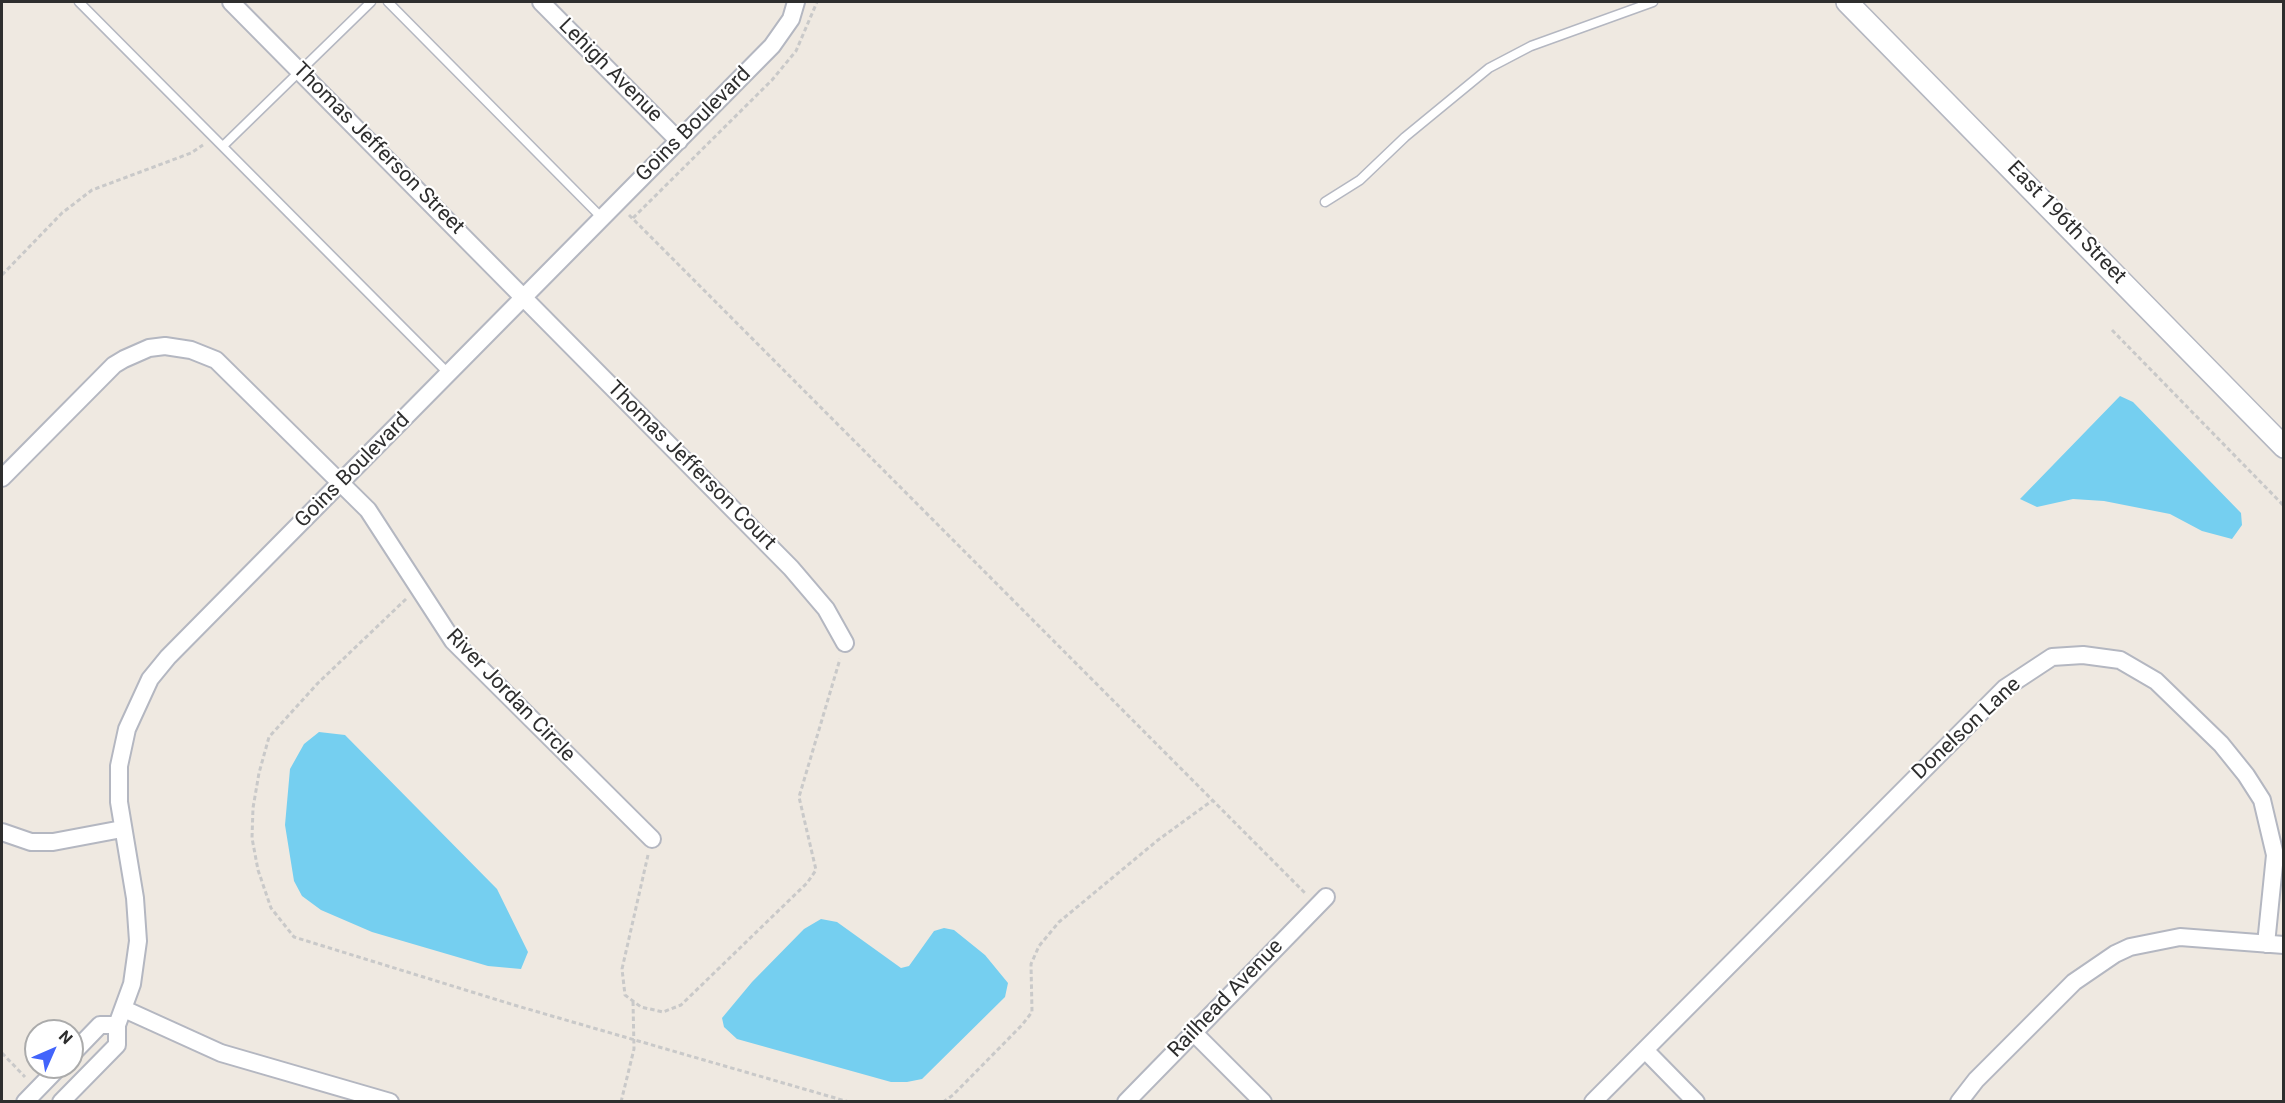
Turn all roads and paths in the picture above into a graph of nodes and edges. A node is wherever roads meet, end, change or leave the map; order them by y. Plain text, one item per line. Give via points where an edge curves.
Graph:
1 (79, 2) edge
2 (231, 2) edge
3 (371, 2) edge
4 (388, 2) edge
5 (541, 2) edge
6 (796, 2) edge
7 (817, 2) edge
8 (1653, 2) edge
9 (1847, 2) edge
10 (300, 71) junction
11 (215, 138) junction
12 (679, 141) junction
13 (223, 147) junction
14 (1325, 202) dead end
15 (617, 203) junction
16 (602, 218) junction
17 (633, 218) junction
18 (2, 274) edge
19 (524, 297) junction
20 (2112, 330) dead end
21 (449, 374) junction
22 (2283, 447) edge
23 (2, 478) edge
24 (341, 483) junction
25 (2283, 506) edge
26 (418, 588) junction
27 (845, 644) joint
28 (1213, 800) junction
29 (122, 829) junction
30 (2, 832) edge
31 (652, 839) joint
32 (1322, 902) joint
33 (2266, 944) junction
34 (2283, 945) edge
35 (633, 1000) junction
36 (124, 1010) junction
37 (117, 1025) junction
38 (1194, 1032) junction
39 (634, 1040) junction
40 (84, 1042) edge
41 (1645, 1050) junction
42 (47, 1079) edge
43 (25, 1101) edge
44 (61, 1101) edge
45 (390, 1101) edge
46 (621, 1101) edge
47 (849, 1101) edge
48 (943, 1101) edge
49 (1126, 1101) edge
50 (1263, 1101) edge
51 (1593, 1101) edge
52 (1696, 1101) edge
53 (1959, 1101) edge

1 - 11 lane
2 - 10 street, Thomas Jefferson Street
3 - 10 lane
4 - 16 lane
5 - 12 street, Lehigh Avenue
6 - 12 street, Goins Boulevard via 791,19 772,46
7 - 17 path via 796,51 772,80
8 - 14 lane via 1531,46 1489,68 1360,180
9 - 22 street, East 196th Street
10 - 13 lane
10 - 19 street, Thomas Jefferson Street
11 - 13 lane
11 - 18 path via 191,153 92,190 62,213
12 - 15 street, Goins Boulevard
13 - 21 lane
15 - 16 street, Goins Boulevard
15 - 17 path
16 - 19 street, Goins Boulevard
17 - 28 path
19 - 21 street, Goins Boulevard
19 - 27 street, Thomas Jefferson Court via 799,576 826,609
20 - 25 path
21 - 24 street, Goins Boulevard
23 - 24 street, River Jordan Circle via 114,365 134,353 165,346 191,350 216,360
24 - 26 street, River Jordan Circle via 378,524
24 - 29 street, Goins Boulevard via 150,679 121,747 118,784
26 - 31 street, River Jordan Circle via 459,647
26 - 39 path via 318,683 269,738 259,773 252,838 271,908 294,937 315,946
27 - 35 path via 799,797 816,870 681,1005 663,1012 641,1007
28 - 32 path
28 - 48 path via 1059,922 1031,964 1032,1012
29 - 30 street via 42,842 16,839
29 - 36 street, Goins Boulevard via 138,920 135,965
31 - 35 path via 622,969 625,995
32 - 38 street, Railhead Avenue
33 - 34 street
33 - 41 street, Donelson Lane via 2275,855 2262,800 2246,775 2221,744 2156,681 2120,660 2052,657 2005,688
33 - 53 street via 2180,937 2115,954 2074,982
35 - 39 path
36 - 37 street, Goins Boulevard
36 - 45 street via 221,1053
37 - 40 street via 100,1025
37 - 44 street, Goins Boulevard via 117,1045
38 - 49 street, Railhead Avenue
38 - 50 street
39 - 46 path
39 - 47 path
41 - 51 street, Donelson Lane
41 - 52 street
42 - 43 street

